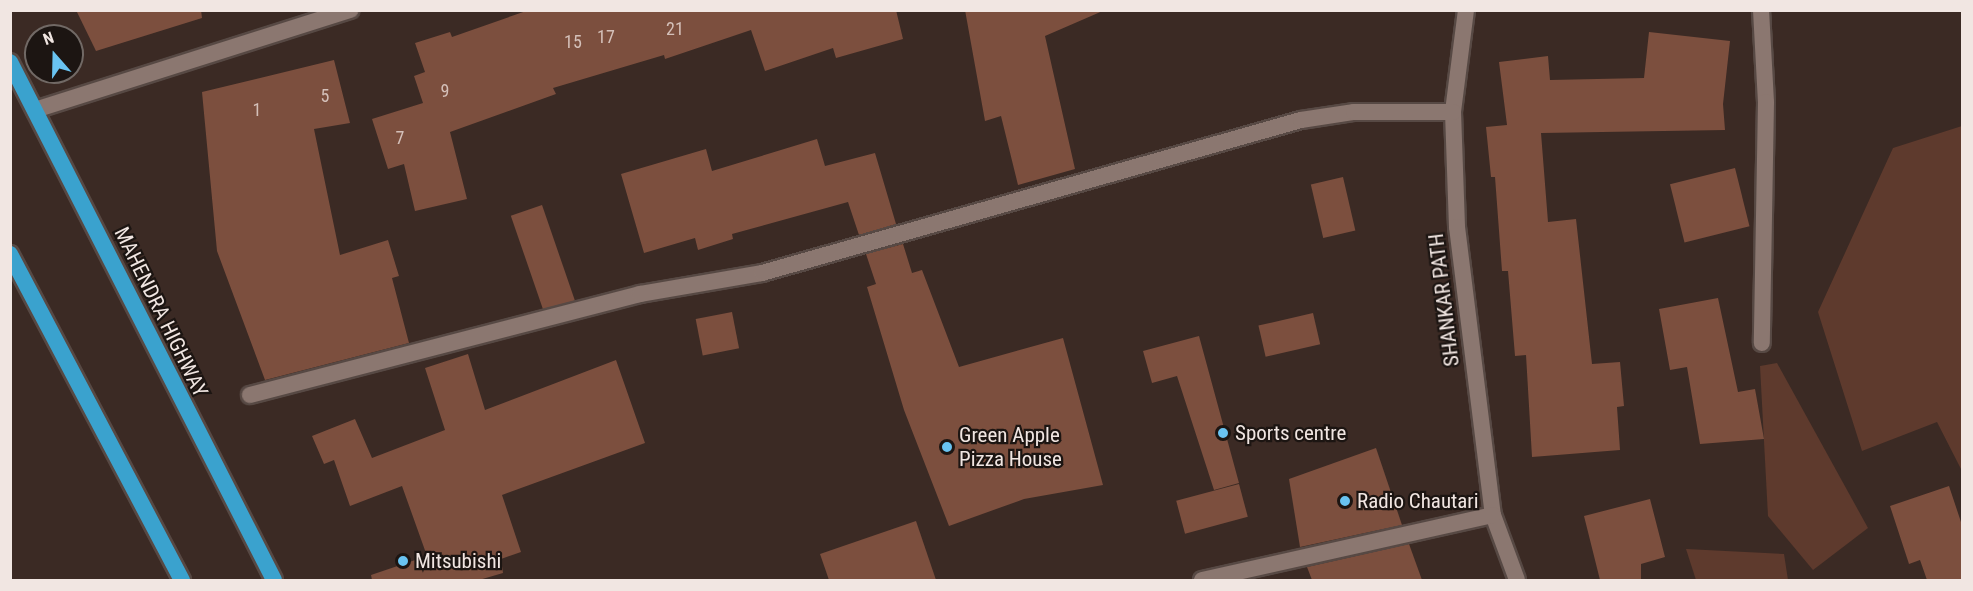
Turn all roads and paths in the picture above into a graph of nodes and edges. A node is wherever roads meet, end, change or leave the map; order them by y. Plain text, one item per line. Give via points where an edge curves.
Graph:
1 (351, 10) edge
2 (1466, 10) edge
3 (1761, 10) edge
4 (10, 62) edge
5 (35, 110) junction
6 (1453, 112) junction
7 (10, 254) edge
8 (1762, 343) dead end
9 (250, 395) dead end
10 (1493, 515) junction
11 (182, 580) edge
12 (274, 580) edge
13 (1202, 580) edge
14 (1517, 580) edge

1 - 5 street
2 - 6 street, SHANKAR PATH
3 - 8 street via 1766,102
4 - 5 highway, MAHENDRA HIGHWAY
5 - 12 highway, MAHENDRA HIGHWAY
6 - 9 street via 1354,112 1301,120 762,273 640,294
6 - 10 street, SHANKAR PATH via 1457,227
7 - 11 highway
10 - 13 street
10 - 14 street, SHANKAR PATH

